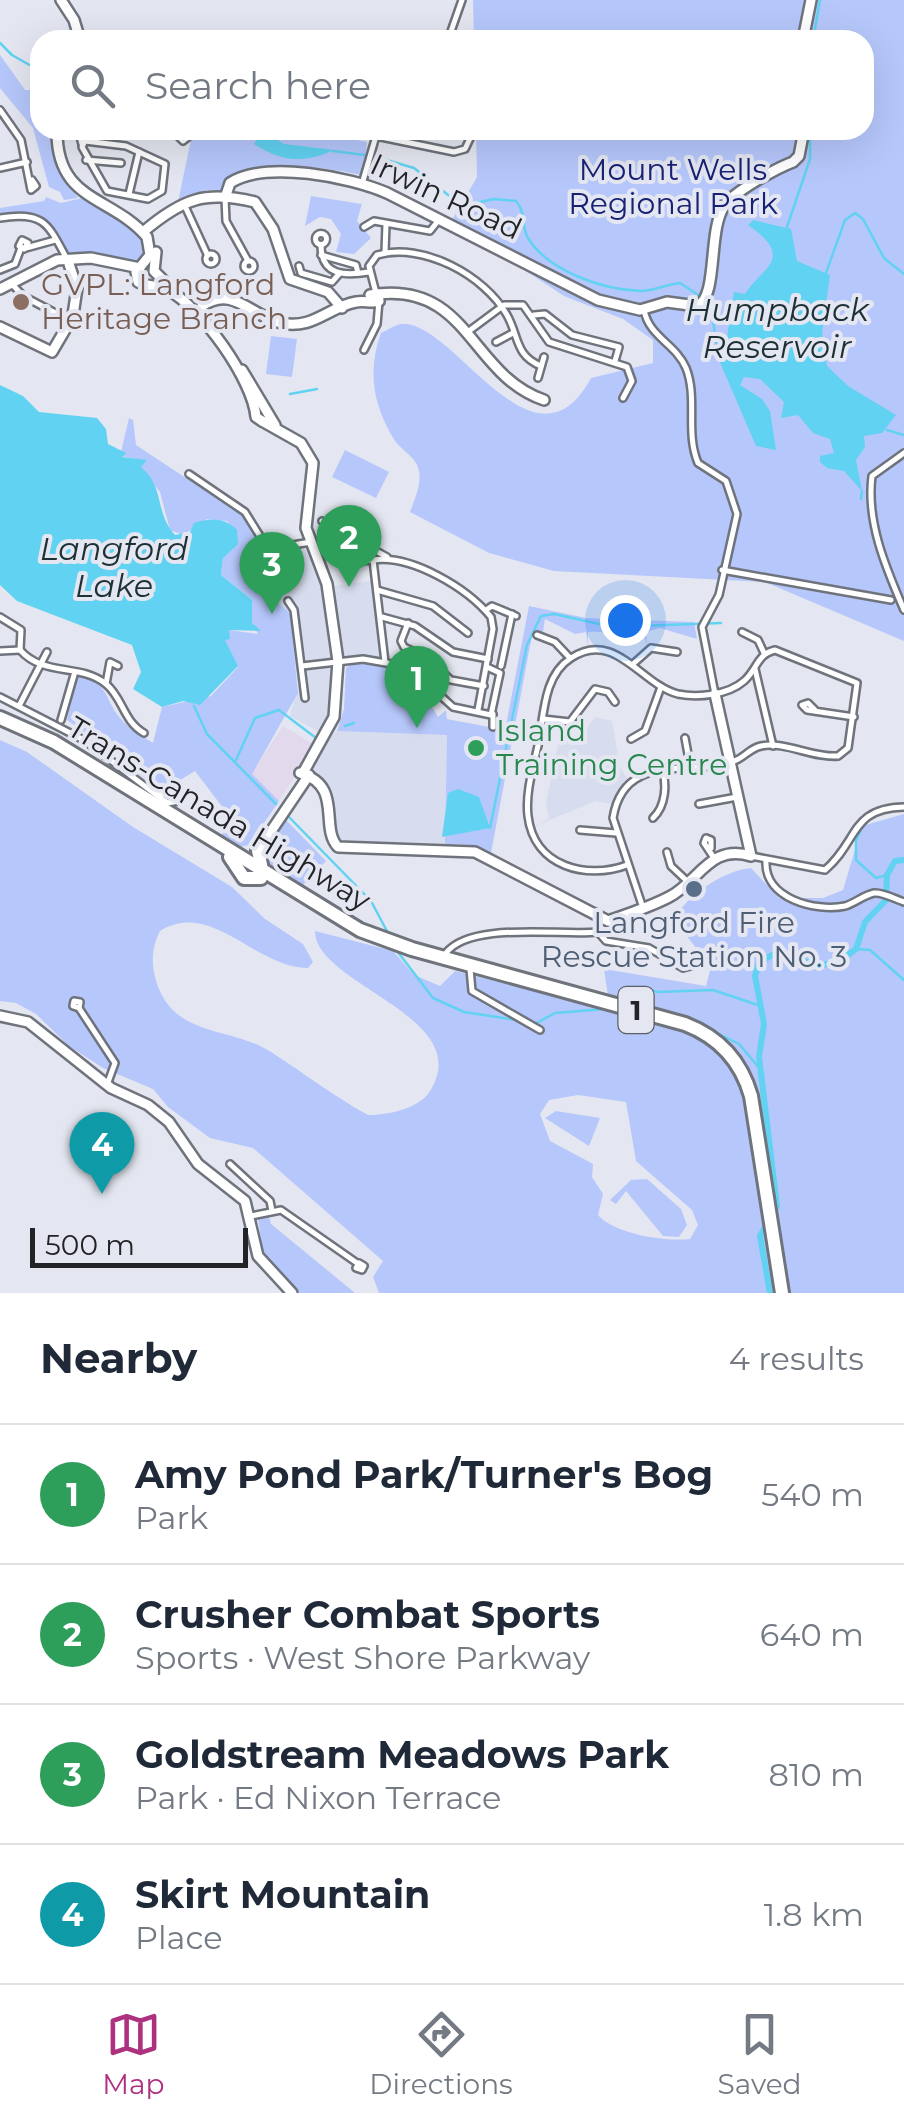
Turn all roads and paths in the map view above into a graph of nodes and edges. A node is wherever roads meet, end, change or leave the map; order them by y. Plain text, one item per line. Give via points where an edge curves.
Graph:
1 (61, 0) edge
2 (462, 0) edge
3 (811, 0) edge
4 (77, 30) edge
5 (452, 30) edge
6 (805, 30) edge
7 (0, 110) edge
8 (62, 140) edge
9 (81, 140) edge
10 (372, 140) edge
11 (379, 140) edge
12 (468, 140) edge
13 (802, 140) edge
14 (82, 144) junction
15 (138, 152) junction
16 (86, 160) junction
17 (27, 162) junction
18 (121, 163) dead end
19 (0, 168) edge
20 (32, 180) dead end
21 (362, 184) junction
22 (107, 191) junction
23 (129, 194) junction
24 (226, 195) junction
25 (100, 202) junction
26 (184, 204) junction
27 (0, 218) edge
28 (439, 220) junction
29 (386, 224) junction
30 (364, 227) dead end
31 (145, 231) junction
32 (56, 240) junction
33 (320, 245) dead end
34 (385, 252) junction
35 (207, 254) dead end
36 (321, 255) junction
37 (248, 259) dead end
38 (68, 261) junction
39 (299, 266) dead end
40 (0, 270) edge
41 (139, 271) junction
42 (154, 272) junction
43 (370, 272) junction
44 (338, 274) junction
45 (358, 274) junction
46 (13, 285) junction
47 (148, 285) junction
48 (0, 292) edge
49 (376, 298) junction
50 (201, 307) junction
51 (341, 307) junction
52 (501, 307) junction
53 (644, 310) junction
54 (534, 315) junction
55 (68, 316) junction
56 (0, 326) edge
57 (469, 332) junction
58 (513, 333) junction
59 (496, 342) dead end
60 (364, 350) dead end
61 (544, 357) dead end
62 (615, 361) junction
63 (541, 366) junction
64 (538, 378) dead end
65 (623, 398) dead end
66 (544, 400) dead end
67 (263, 414) junction
68 (904, 453) edge
69 (188, 474) dead end
70 (322, 521) dead end
71 (347, 533) junction
72 (312, 542) junction
73 (371, 548) junction
74 (387, 558) junction
75 (373, 560) junction
76 (722, 570) junction
77 (377, 590) junction
78 (892, 600) dead end
79 (288, 601) dead end
80 (486, 610) junction
81 (904, 610) edge
82 (0, 617) edge
83 (381, 617) junction
84 (408, 623) junction
85 (742, 632) dead end
86 (468, 633) dead end
87 (537, 635) dead end
88 (20, 650) junction
89 (490, 650) junction
90 (0, 651) edge
91 (47, 652) dead end
92 (503, 652) junction
93 (677, 652) dead end
94 (764, 653) junction
95 (570, 658) junction
96 (488, 659) junction
97 (338, 661) junction
98 (385, 662) junction
99 (632, 664) junction
100 (118, 666) dead end
101 (302, 666) junction
102 (502, 666) dead end
103 (41, 667) junction
104 (487, 667) junction
105 (755, 669) junction
106 (74, 675) junction
107 (106, 684) junction
108 (484, 686) junction
109 (661, 687) junction
110 (715, 694) junction
111 (0, 697) edge
112 (305, 698) dead end
113 (614, 702) dead end
114 (19, 707) junction
115 (478, 710) junction
116 (815, 710) dead end
117 (493, 714) junction
118 (854, 718) junction
119 (543, 719) junction
120 (0, 720) edge
121 (62, 720) dead end
122 (493, 727) dead end
123 (144, 733) dead end
124 (686, 738) dead end
125 (631, 740) dead end
126 (324, 742) junction
127 (774, 746) junction
128 (730, 762) junction
129 (690, 765) junction
130 (662, 768) junction
131 (303, 778) junction
132 (156, 794) dead end
133 (737, 798) junction
134 (699, 804) dead end
135 (904, 807) edge
136 (653, 818) dead end
137 (580, 830) dead end
138 (616, 833) junction
139 (344, 848) junction
140 (666, 852) dead end
141 (747, 852) junction
142 (233, 855) junction
143 (336, 858) dead end
144 (766, 862) junction
145 (249, 865) junction
146 (628, 865) junction
147 (262, 874) junction
148 (596, 874) junction
149 (688, 882) junction
150 (598, 883) dead end
151 (300, 895) junction
152 (901, 901) edge
153 (643, 908) junction
154 (600, 926) junction
155 (396, 944) junction
156 (446, 953) dead end
157 (694, 964) dead end
158 (470, 969) junction
159 (78, 1008) dead end
160 (0, 1016) edge
161 (540, 1030) dead end
162 (106, 1085) junction
163 (230, 1164) dead end
164 (764, 1191) junction
165 (272, 1211) junction
166 (253, 1215) junction
167 (357, 1264) dead end
168 (294, 1293) edge
169 (782, 1293) edge

1 - 4 street
2 - 5 street
3 - 6 street
7 - 17 street via 20,136
8 - 25 street via 70,172
9 - 14 street
10 - 21 street
11 - 12 street via 460,152
13 - 53 street via 793,162 724,206 712,242 712,286 703,304 662,303
14 - 15 street
14 - 16 street
15 - 23 street
15 - 23 street via 166,165 163,188 151,199
16 - 18 street
16 - 22 street
17 - 19 street
17 - 20 street
21 - 24 street, Irwin Road via 310,174 249,176 234,181
21 - 28 street, Irwin Road
22 - 23 street
22 - 25 street
24 - 26 street, Irwin Road
24 - 37 street via 226,221
24 - 51 street via 260,206 290,279 328,292
25 - 31 street
26 - 31 street
26 - 35 street
27 - 32 street via 33,216
28 - 29 street via 430,231
28 - 53 street, Irwin Road via 598,300
29 - 30 street
29 - 34 street
31 - 41 street via 151,251
31 - 42 street via 155,245
32 - 38 street
32 - 40 street via 23,248 15,264
33 - 36 street
34 - 43 street via 372,258
34 - 52 street via 448,265
36 - 44 street
36 - 45 street via 356,265
38 - 41 street
38 - 46 street
38 - 55 street via 77,288
39 - 44 street via 302,273 334,282
41 - 42 street
41 - 47 street via 140,284
42 - 47 street
42 - 50 street
43 - 45 street
43 - 49 street
44 - 45 street
46 - 48 street
46 - 55 street
47 - 50 street
49 - 51 street
49 - 57 street via 430,301
49 - 60 street
50 - 51 street via 212,295 227,293 296,321
50 - 67 street
50 - 67 street
52 - 54 street via 518,304
52 - 57 street
52 - 58 street
53 - 76 street via 650,328 687,370 698,463 726,481 736,504
54 - 62 street via 550,342
54 - 62 street via 542,312 572,335 619,347
55 - 56 street via 55,353
57 - 66 street via 503,378
58 - 59 street
58 - 63 street via 523,354
61 - 63 street
62 - 65 street via 632,377
63 - 64 street
67 - 72 street via 311,457
68 - 81 street via 872,476 869,498
69 - 72 street via 245,512 268,549
70 - 71 street
71 - 73 street
71 - 75 street via 349,562
72 - 97 street via 330,577
73 - 74 street
73 - 75 street
74 - 75 street
74 - 80 street via 444,581
75 - 77 street
76 - 78 street
76 - 110 street via 718,599 702,626
77 - 83 street
77 - 86 street via 433,606
79 - 101 street
80 - 89 street via 493,624
80 - 92 street via 514,615
82 - 88 street via 20,630
83 - 84 street
83 - 98 street
84 - 96 street via 452,652
84 - 108 street via 402,646 451,680
85 - 94 street via 758,640
87 - 95 street
88 - 90 street
88 - 103 street
89 - 92 street
89 - 96 street
91 - 103 street
92 - 102 street
93 - 99 street via 651,648
94 - 105 street
94 - 118 street via 782,651 851,678 859,690
95 - 99 street via 606,650
95 - 119 street via 549,685
96 - 104 street
97 - 98 street
97 - 101 street
97 - 126 street via 337,704
98 - 115 street via 417,670 452,706
99 - 109 street
100 - 107 street via 110,662
101 - 112 street
103 - 106 street
103 - 114 street
104 - 108 street
104 - 117 street via 500,673
105 - 110 street
105 - 127 street
106 - 107 street
106 - 121 street
107 - 123 street via 124,716
108 - 115 street
109 - 110 street
109 - 125 street via 645,731
110 - 128 street
111 - 114 street
113 - 119 street via 596,689 570,722
114 - 132 street via 78,737
115 - 117 street
116 - 118 street
117 - 122 street
118 - 127 street via 848,748 838,756
119 - 148 street via 527,799 531,830 554,860
120 - 142 highway, Trans-Canada Highway via 54,742
124 - 129 street
126 - 131 street
126 - 131 street
127 - 128 street
128 - 129 street
128 - 133 street
129 - 130 street
130 - 136 street via 666,782
130 - 138 street via 620,794
131 - 139 street via 324,792 332,840
131 - 145 street
131 - 145 street
133 - 134 street
133 - 141 street
135 - 144 street via 862,818 824,870
137 - 138 street
138 - 146 street
139 - 143 street
139 - 154 street via 475,852
140 - 149 street
141 - 144 street
141 - 149 street via 712,853
142 - 145 highway
142 - 145 highway
144 - 152 street via 781,893 807,906 838,907 872,894
145 - 147 highway
145 - 147 highway
145 - 151 highway
146 - 148 street
146 - 153 street
147 - 151 highway, Trans-Canada Highway / 1
147 - 158 highway, Trans-Canada Highway / 1 via 353,932
148 - 150 street
149 - 153 street
151 - 155 highway, Trans-Canada Highway / 1
153 - 154 street
154 - 156 street via 572,935 524,931 459,942
154 - 157 street via 606,942 650,948 683,968
155 - 158 highway
155 - 164 highway, Trans-Canada Highway / 1 via 704,1032 728,1051 749,1088
158 - 161 street via 472,991
158 - 164 highway, Trans-Canada Highway / 1 via 676,1024 716,1044 744,1085
159 - 162 street via 115,1063
160 - 162 street via 28,1022
162 - 166 street via 158,1112 195,1159 237,1187
163 - 165 street via 270,1201
164 - 169 highway, Trans-Canada Highway / 1
165 - 166 street
165 - 167 street via 283,1211
166 - 168 street via 261,1255

